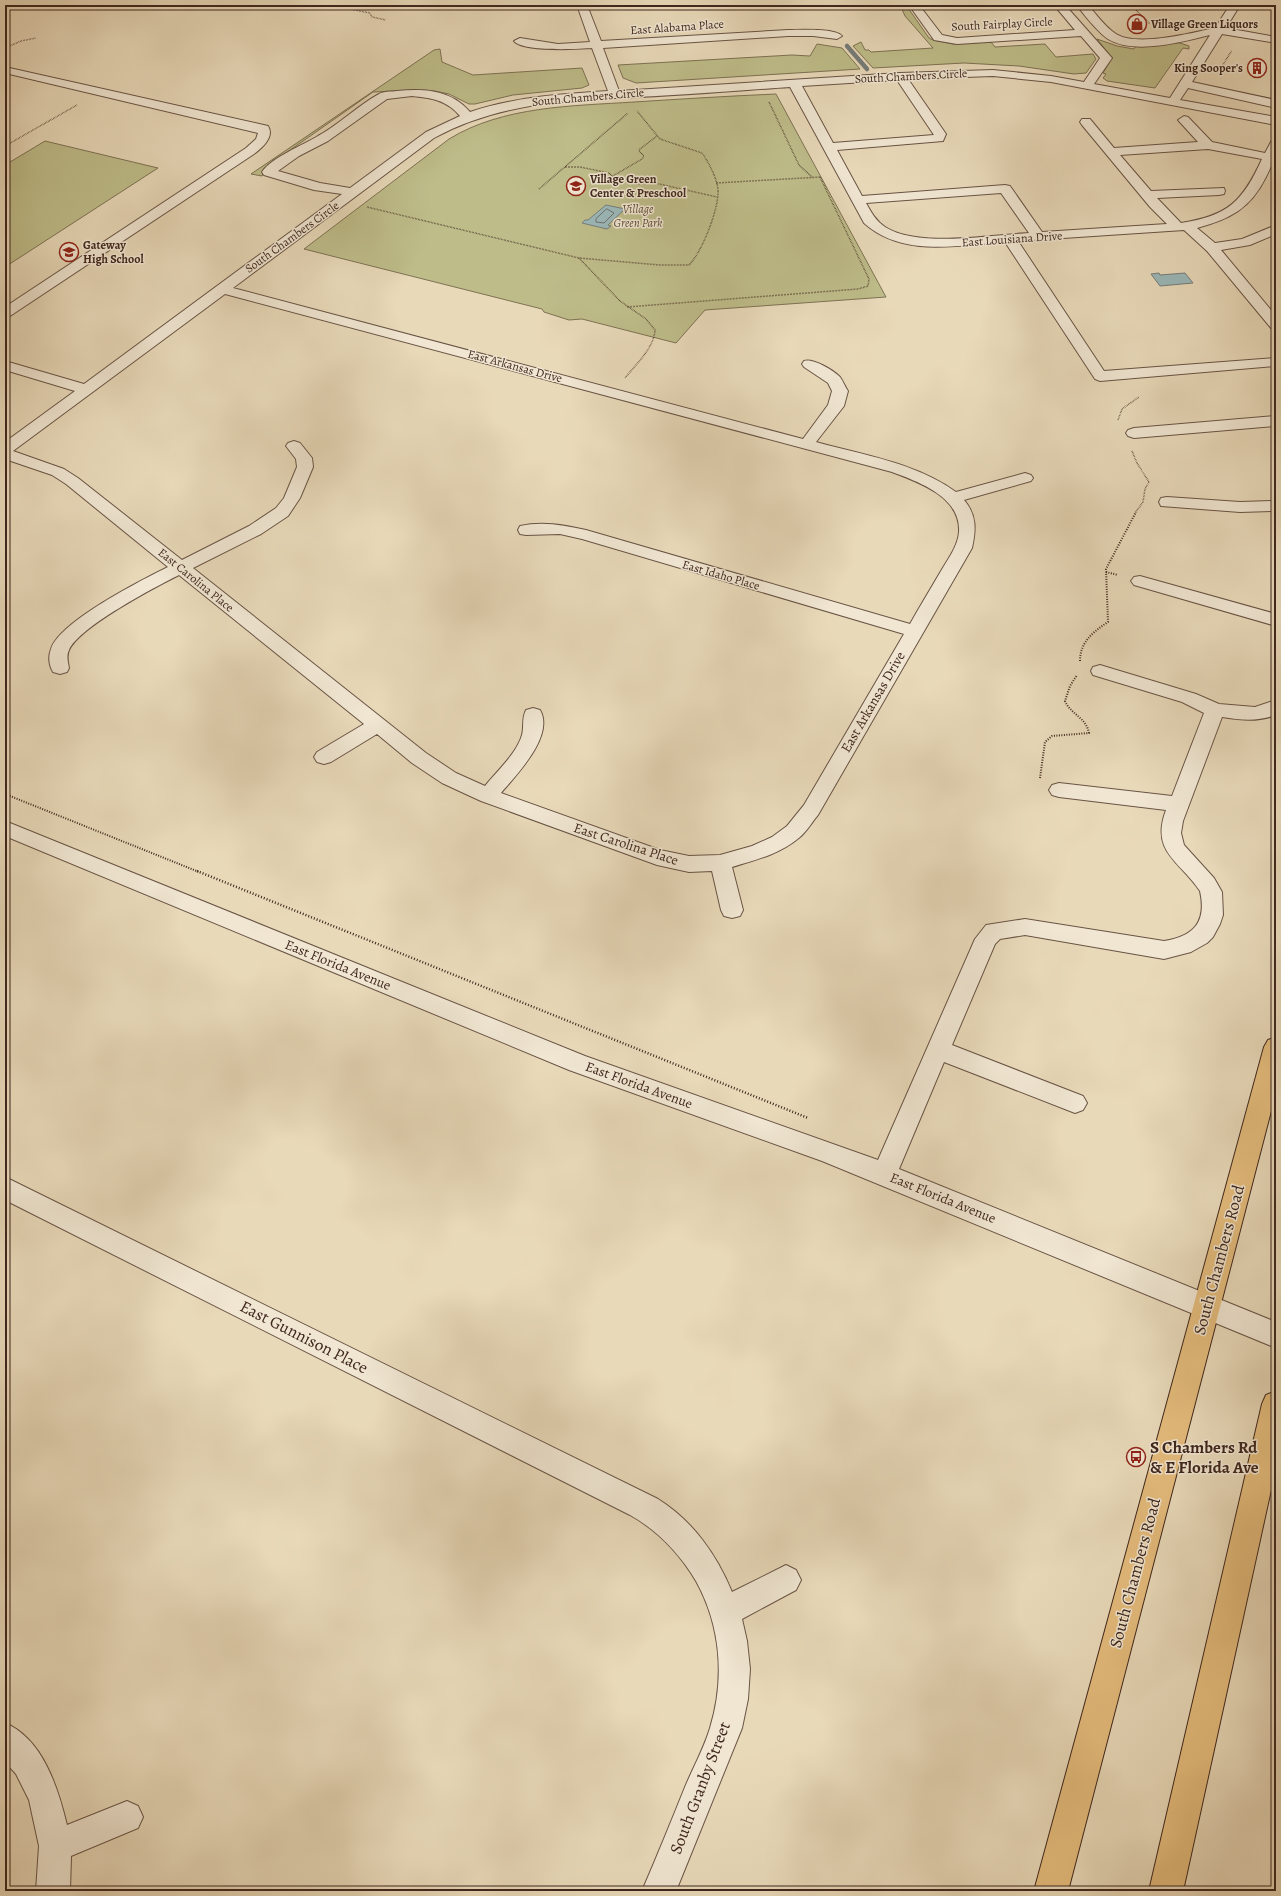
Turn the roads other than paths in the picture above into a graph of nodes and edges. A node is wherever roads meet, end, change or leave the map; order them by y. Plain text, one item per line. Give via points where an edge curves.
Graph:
1 (582, 5) edge
2 (914, 5) edge
3 (1059, 5) edge
4 (1082, 5) edge
5 (1234, 5) edge
6 (1219, 30) junction
7 (1084, 33) junction
8 (836, 36) dead end
9 (1276, 40) edge
10 (520, 42) dead end
11 (596, 45) junction
12 (5, 70) edge
13 (900, 76) junction
14 (794, 84) junction
15 (1185, 84) junction
16 (1087, 86) junction
17 (621, 94) junction
18 (1173, 102) junction
19 (1276, 104) edge
20 (468, 118) junction
21 (1184, 120) dead end
22 (1276, 121) edge
23 (1086, 122) dead end
24 (1276, 143) edge
25 (1208, 145) junction
26 (829, 147) junction
27 (1111, 152) junction
28 (1269, 157) junction
29 (1219, 191) dead end
30 (352, 192) junction
31 (1148, 195) junction
32 (858, 200) junction
33 (1182, 226) junction
34 (1276, 229) edge
35 (1039, 237) junction
36 (1010, 239) junction
37 (1212, 248) junction
38 (222, 289) junction
39 (5, 313) edge
40 (1276, 325) edge
41 (1276, 362) edge
42 (809, 364) dead end
43 (5, 365) edge
44 (87, 390) junction
45 (1276, 421) edge
46 (1132, 438) road end
47 (807, 444) junction
48 (294, 446) dead end
49 (5, 450) edge
50 (5, 454) edge
51 (1025, 478) dead end
52 (953, 498) junction
53 (1167, 502) dead end
54 (1276, 506) edge
55 (526, 530) dead end
56 (180, 567) junction
57 (1140, 581) dead end
58 (1276, 620) edge
59 (914, 631) junction
60 (60, 668) dead end
61 (1100, 671) dead end
62 (1276, 706) edge
63 (1215, 710) junction
64 (533, 715) dead end
65 (378, 725) junction
66 (324, 757) dead end
67 (1059, 790) dead end
68 (488, 796) junction
69 (1179, 804) junction
70 (5, 828) edge
71 (720, 863) junction
72 (732, 910) dead end
73 (1276, 1047) edge
74 (939, 1050) junction
75 (1075, 1102) dead end
76 (884, 1174) junction
77 (5, 1188) edge
78 (1207, 1307) junction
79 (1276, 1335) edge
80 (1276, 1404) edge
81 (602, 1486) joint
82 (786, 1580) dead end
83 (726, 1611) junction
84 (5, 1739) edge
85 (127, 1817) dead end
86 (55, 1846) junction
87 (53, 1891) edge
88 (659, 1891) edge
89 (1051, 1891) edge
90 (1166, 1891) edge

1 - 11 street
2 - 7 street, South Fairplay Circle via 936,36 944,40
3 - 7 street, South Fairplay Circle
4 - 6 street via 1111,36 1126,42 1175,40
5 - 6 street
6 - 9 street
6 - 15 street
7 - 16 street, South Fairplay Circle via 1106,58
8 - 11 street, East Alabama Place via 788,33
10 - 11 street, East Alabama Place via 553,47
11 - 17 street
12 - 39 street via 264,129 259,143 250,151
13 - 14 street, South Chambers Circle
13 - 16 street, South Chambers Circle via 993,74
13 - 26 street via 940,134 939,138
14 - 17 street, South Chambers Circle
14 - 26 street, East Louisiana Drive
15 - 18 street
15 - 19 street
16 - 18 street, South Chambers Circle
17 - 20 street, South Chambers Circle via 530,102
18 - 22 street, South Chambers Circle
20 - 30 street, South Chambers Circle via 430,135
20 - 30 street via 460,108 437,95 412,93 384,96 324,138 295,153 268,172 320,187
21 - 25 street
23 - 27 street
24 - 28 street, East Louisiana Drive
25 - 27 street
25 - 28 street
26 - 32 street, East Louisiana Drive
27 - 31 street
28 - 33 street, East Louisiana Drive via 1252,192 1242,203 1220,216
29 - 31 street
30 - 38 street, South Chambers Circle
31 - 33 street
32 - 35 street via 1005,189
32 - 36 street, East Louisiana Drive via 874,225 886,233 904,239 940,243
33 - 35 street, East Louisiana Drive
33 - 37 street
34 - 37 street via 1245,242
35 - 36 street, East Louisiana Drive
36 - 41 street via 1100,376
37 - 40 street
38 - 44 street, South Chambers Circle
38 - 47 street, East Arkansas Drive
42 - 47 street via 834,380 840,391 836,406
43 - 44 street
44 - 49 street, South Chambers Circle
45 - 46 street
47 - 52 street, East Arkansas Drive via 917,475 936,484
48 - 56 street via 304,458 305,467 292,498 282,512 255,530
50 - 56 street, East Carolina Place via 64,475
51 - 52 street
52 - 59 street, East Arkansas Drive via 966,518 966,539 960,554
53 - 54 street via 1240,507
55 - 59 street, East Idaho Place via 552,529 586,535
56 - 60 street via 118,600 73,633 60,648
56 - 65 street, East Carolina Place
57 - 58 street
59 - 71 street, East Arkansas Drive via 800,825 785,839 758,852
61 - 63 street via 1189,698
62 - 63 street via 1261,713
63 - 69 street
64 - 68 street via 532,736 525,750
65 - 66 street
65 - 68 street, East Carolina Place via 434,769
67 - 69 street
68 - 71 street, East Carolina Place via 666,860 689,864
69 - 74 street via 1172,816 1171,832 1175,850 1211,890 1213,916 1208,928 1198,939 1184,947 1164,950 1025,927 994,931 986,939
70 - 76 street, East Florida Avenue via 577,1064
71 - 72 street
73 - 78 main road, South Chambers Road
74 - 75 street
74 - 76 street
76 - 78 street, East Florida Avenue
77 - 81 street, East Gunnison Place
78 - 79 street, East Florida Avenue
78 - 89 main road, South Chambers Road
80 - 90 main road
81 - 83 street, South Granby Street via 659,1517 685,1540 707,1568
82 - 83 street
83 - 88 street, South Granby Street via 733,1649 733,1689 726,1728
84 - 86 street via 27,1764 44,1796
85 - 86 street
86 - 87 street

